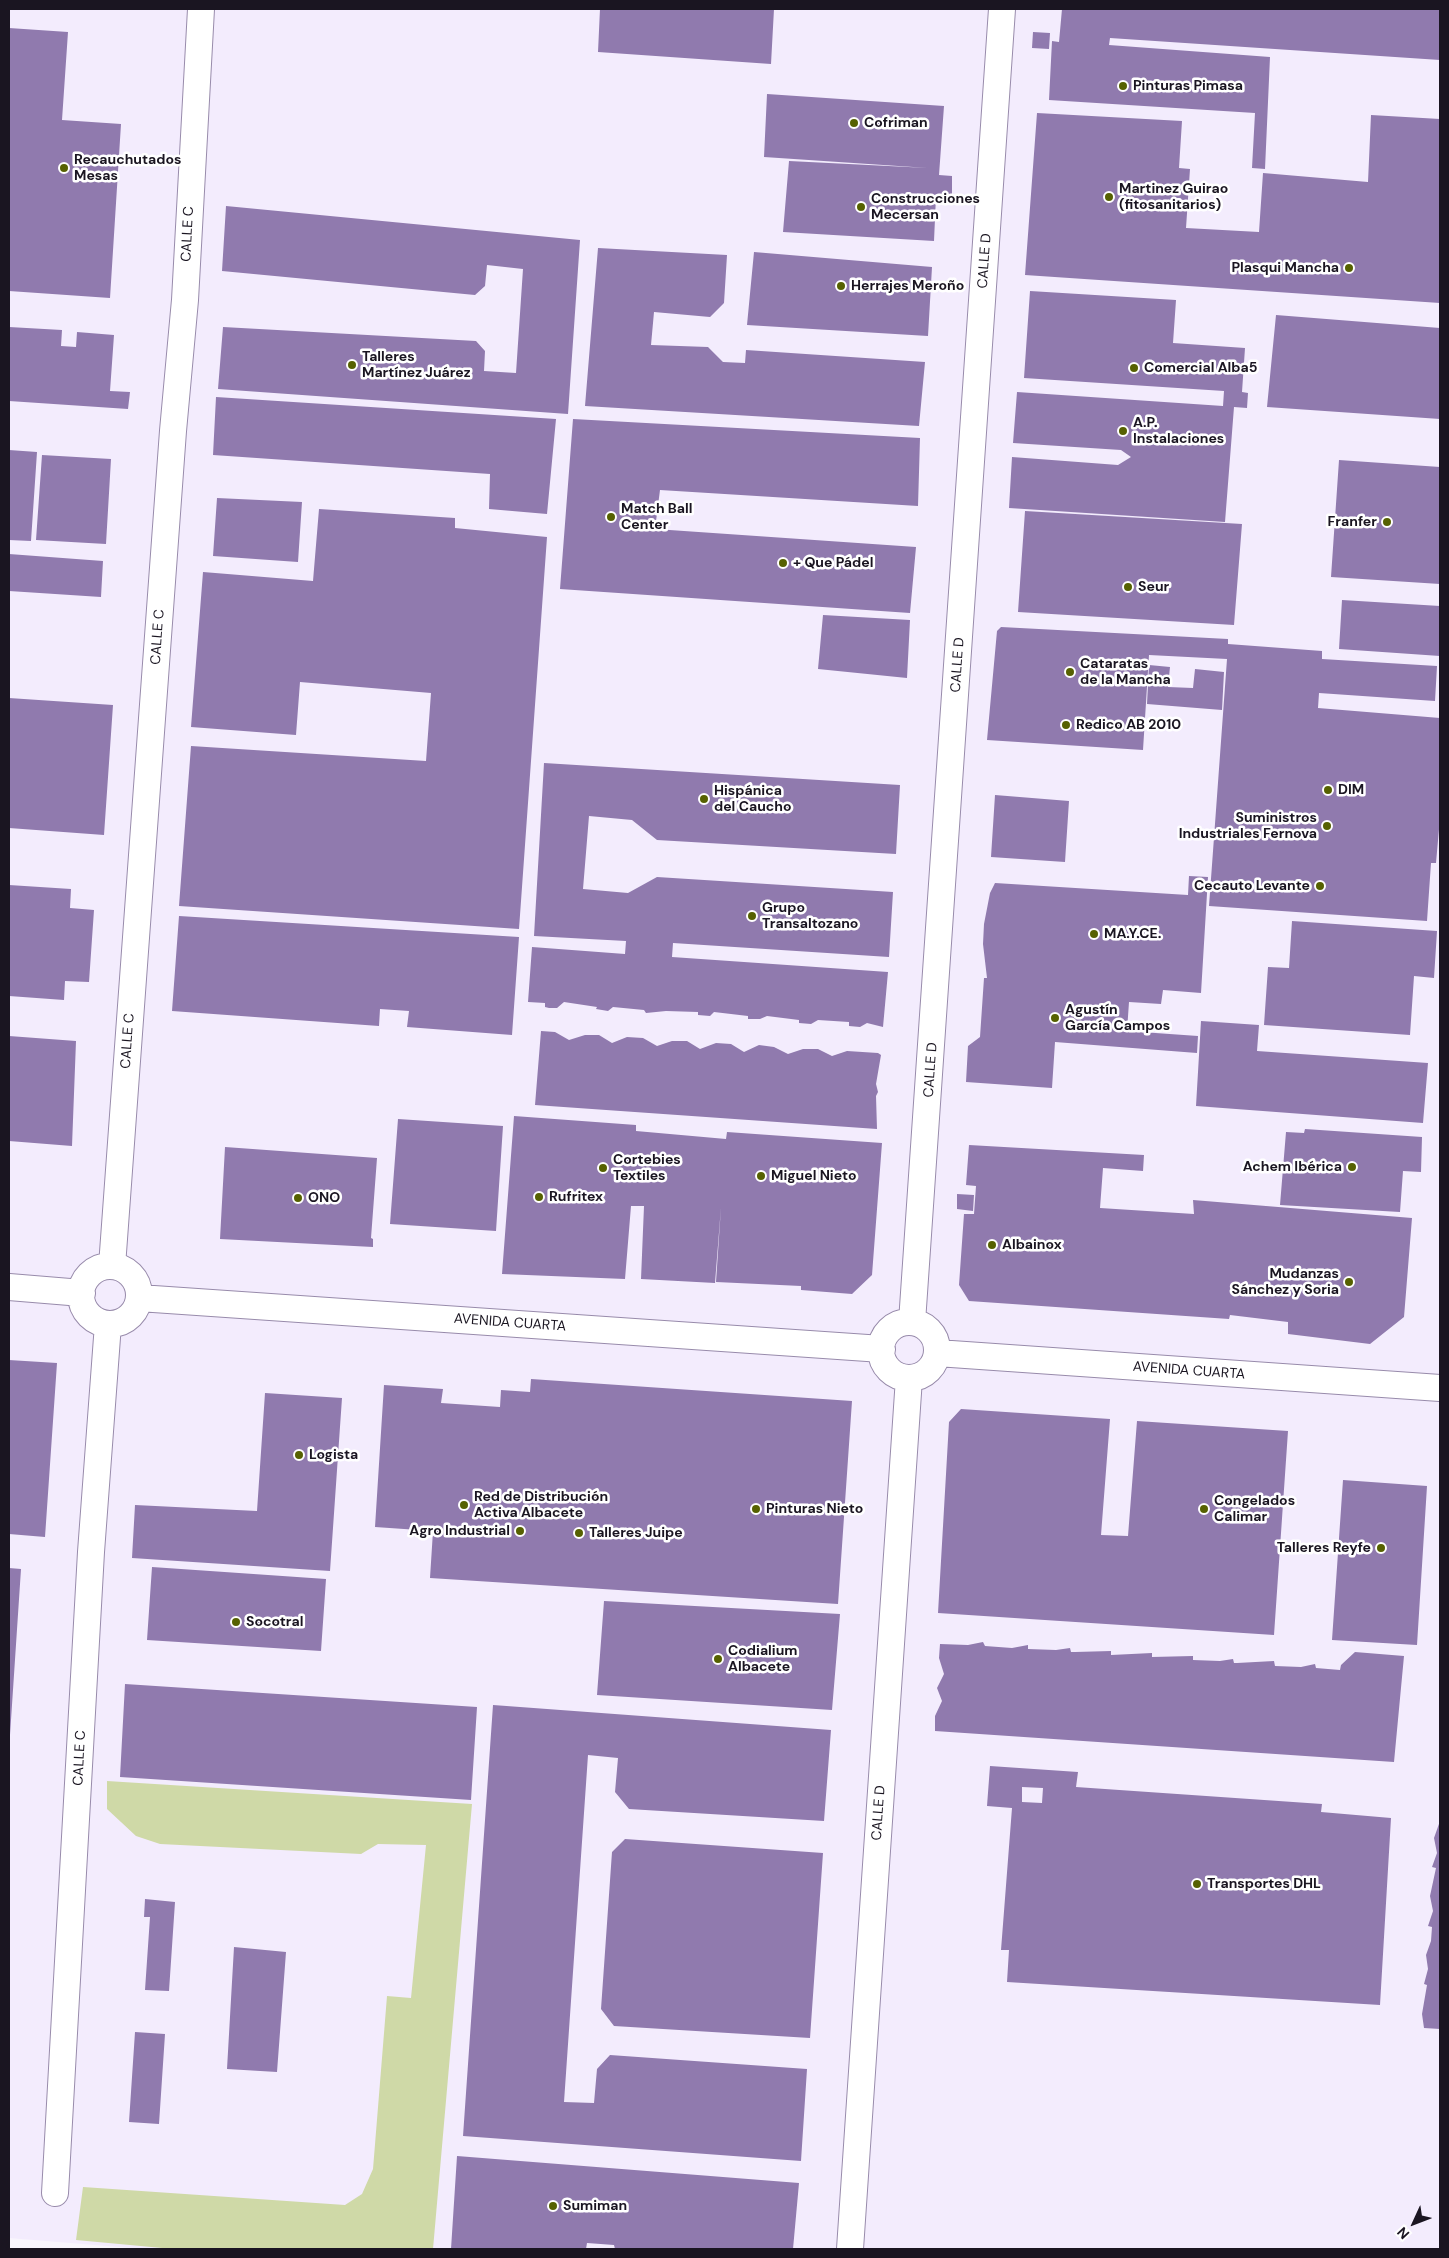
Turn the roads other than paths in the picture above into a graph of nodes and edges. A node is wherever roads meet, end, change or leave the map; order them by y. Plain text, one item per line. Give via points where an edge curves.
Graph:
1 (201, 9) edge
2 (1002, 9) edge
3 (112, 1266) junction
4 (9, 1288) edge
5 (82, 1293) junction
6 (138, 1298) junction
7 (912, 1322) junction
8 (108, 1324) junction
9 (882, 1349) junction
10 (937, 1354) junction
11 (908, 1378) junction
12 (1440, 1388) edge
13 (55, 2193) dead end
14 (850, 2249) edge

1 - 3 street, CALLE C via 184,300
2 - 7 street, CALLE D
3 - 5 street via 94,1270 86,1278
3 - 6 street via 124,1269 134,1278
4 - 5 street
5 - 8 street via 82,1304 90,1315
6 - 8 street via 134,1310 124,1320
6 - 9 street, AVENIDA CUARTA
7 - 9 street via 894,1326 886,1334
7 - 10 street via 931,1332 937,1342
8 - 13 street, CALLE C via 91,1552
9 - 11 street via 883,1361 890,1370
10 - 11 street via 929,1370 921,1376
10 - 12 street, AVENIDA CUARTA
11 - 14 street, CALLE D

